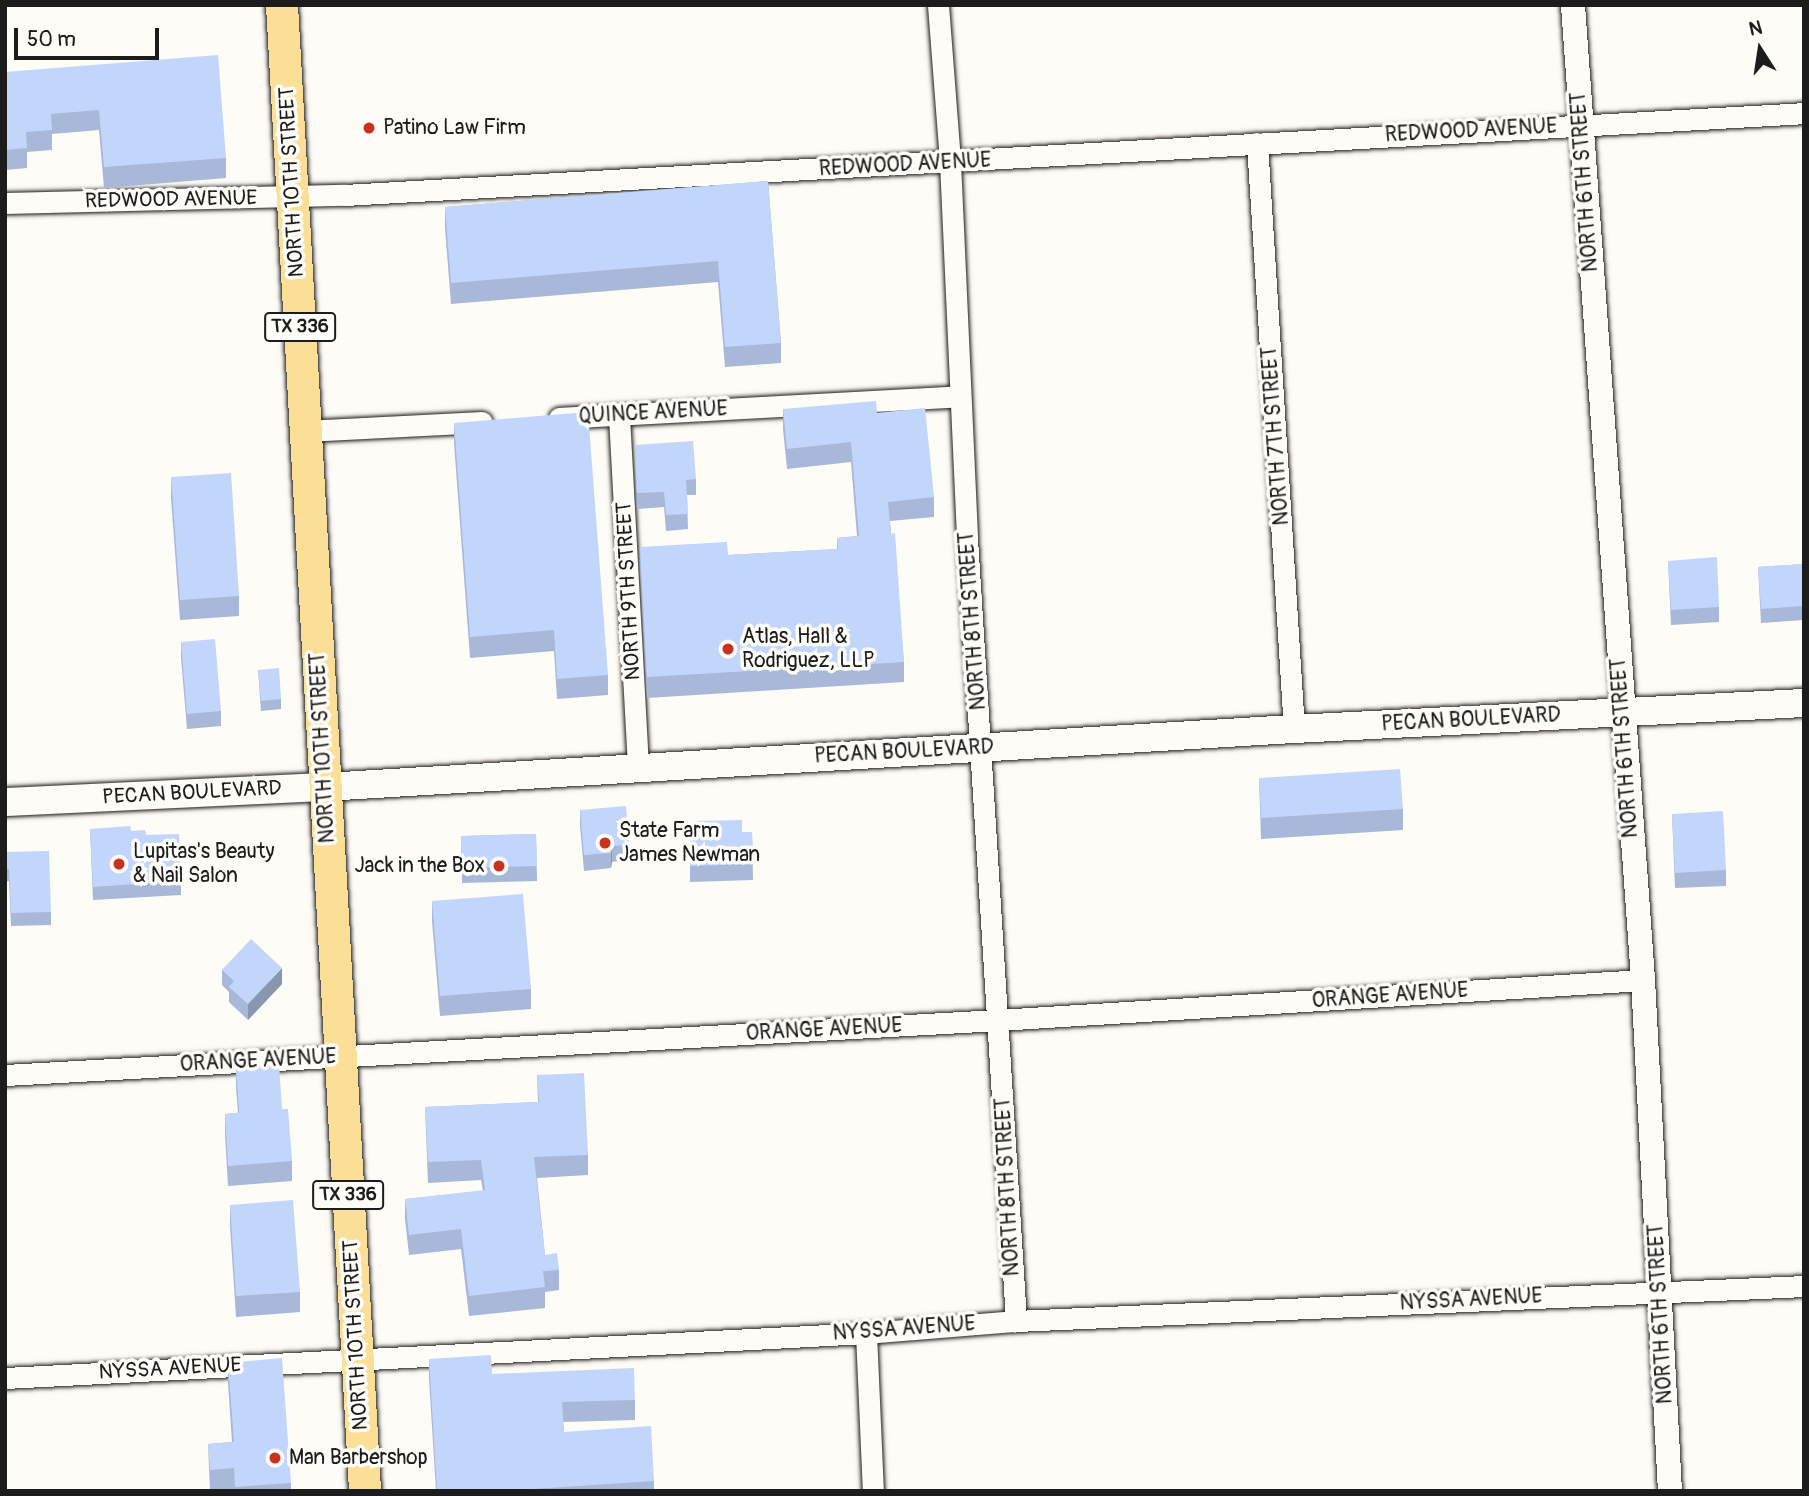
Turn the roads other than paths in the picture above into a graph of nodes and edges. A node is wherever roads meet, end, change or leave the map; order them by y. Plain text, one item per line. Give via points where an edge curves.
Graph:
1 (282, 5) edge
2 (937, 5) edge
3 (1573, 5) edge
4 (1804, 113) edge
5 (1580, 126) junction
6 (1258, 143) junction
7 (950, 162) junction
8 (292, 197) junction
9 (5, 203) edge
10 (959, 396) junction
11 (619, 416) junction
12 (535, 420) edge
13 (507, 421) edge
14 (305, 430) junction
15 (1804, 702) edge
16 (1622, 713) junction
17 (1294, 729) junction
18 (981, 747) junction
19 (638, 767) junction
20 (325, 787) junction
21 (5, 802) edge
22 (1643, 980) junction
23 (998, 1020) junction
24 (340, 1056) junction
25 (5, 1075) edge
26 (1804, 1286) edge
27 (1661, 1291) junction
28 (1016, 1321) junction
29 (866, 1333) junction
30 (357, 1358) junction
31 (5, 1378) edge
32 (365, 1491) edge
33 (873, 1491) edge
34 (1670, 1491) edge

1 - 8 main road, NORTH 10TH STREET / TX 336
2 - 7 street, NORTH 8TH STREET
3 - 5 street, NORTH 6TH STREET
4 - 5 street, REDWOOD AVENUE
5 - 6 street, REDWOOD AVENUE
5 - 16 street, NORTH 6TH STREET
6 - 7 street, REDWOOD AVENUE
6 - 17 street, NORTH 7TH STREET
7 - 8 street, REDWOOD AVENUE
7 - 10 street, NORTH 8TH STREET
8 - 9 street, REDWOOD AVENUE
8 - 14 main road, NORTH 10TH STREET / TX 336
10 - 11 street, QUINCE AVENUE
10 - 18 street, NORTH 8TH STREET
11 - 12 street, QUINCE AVENUE
11 - 19 street, NORTH 9TH STREET
13 - 14 street
14 - 20 main road, NORTH 10TH STREET / TX 336
15 - 16 main road, PECAN BOULEVARD
16 - 17 main road, PECAN BOULEVARD
16 - 22 street, NORTH 6TH STREET
17 - 18 main road, PECAN BOULEVARD
18 - 19 main road, PECAN BOULEVARD
18 - 23 street, NORTH 8TH STREET
19 - 20 main road, PECAN BOULEVARD
20 - 21 main road, PECAN BOULEVARD
20 - 24 main road, NORTH 10TH STREET / TX 336
22 - 23 street, ORANGE AVENUE
22 - 27 street, NORTH 6TH STREET
23 - 24 street, ORANGE AVENUE
23 - 28 street, NORTH 8TH STREET
24 - 25 street, ORANGE AVENUE
24 - 30 main road, NORTH 10TH STREET / TX 336
26 - 27 street, NYSSA AVENUE
27 - 28 street, NYSSA AVENUE
27 - 34 street, NORTH 6TH STREET
28 - 29 street, NYSSA AVENUE
29 - 30 street, NYSSA AVENUE
29 - 33 street
30 - 31 street, NYSSA AVENUE
30 - 32 main road, NORTH 10TH STREET / TX 336

